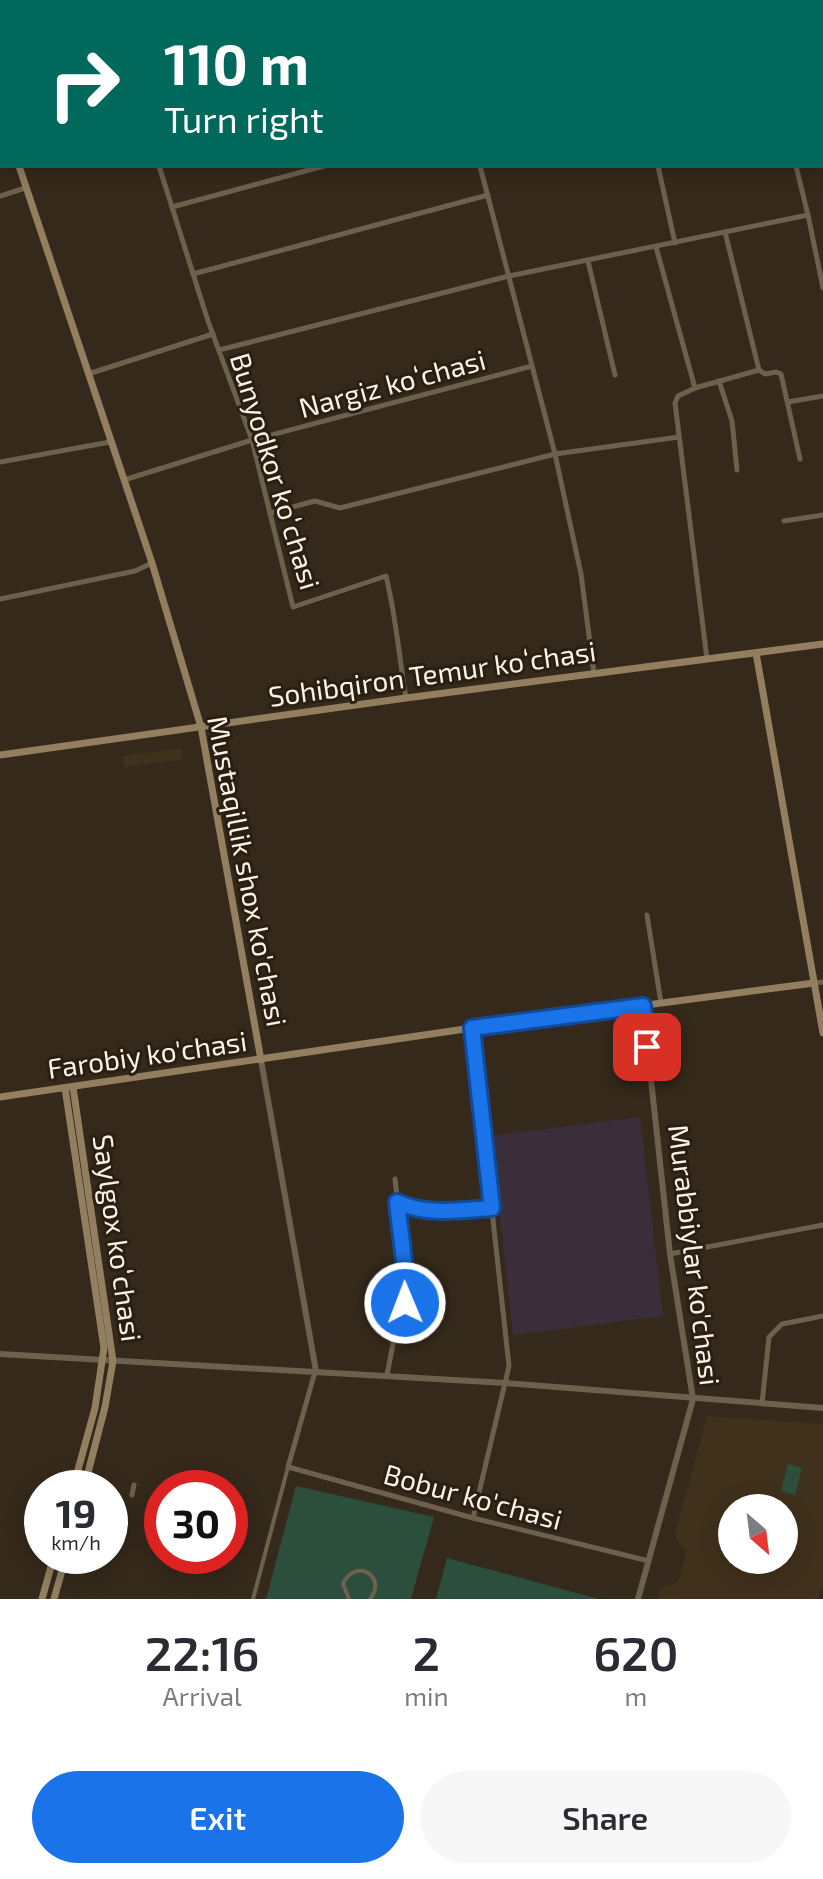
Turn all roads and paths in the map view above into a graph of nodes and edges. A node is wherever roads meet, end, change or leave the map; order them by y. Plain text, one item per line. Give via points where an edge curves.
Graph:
1 (275, 0) edge
2 (303, 0) edge
3 (20, 168) edge
4 (160, 168) edge
5 (317, 168) edge
6 (481, 168) edge
7 (658, 168) edge
8 (796, 168) edge
9 (25, 188) junction
10 (488, 195) junction
11 (0, 196) edge
12 (172, 207) junction
13 (808, 215) junction
14 (725, 232) junction
15 (675, 243) junction
16 (656, 247) junction
17 (588, 261) junction
18 (193, 274) junction
19 (509, 276) junction
20 (823, 288) edge
21 (213, 334) junction
22 (219, 350) junction
23 (532, 366) junction
24 (759, 370) junction
25 (88, 374) junction
26 (615, 375) dead end
27 (719, 381) junction
28 (695, 388) junction
29 (823, 396) edge
30 (788, 402) junction
31 (679, 437) junction
32 (252, 440) junction
33 (110, 442) junction
34 (555, 454) junction
35 (800, 459) dead end
36 (0, 462) edge
37 (737, 470) dead end
38 (124, 480) junction
39 (270, 513) junction
40 (823, 515) edge
41 (784, 521) dead end
42 (152, 563) junction
43 (0, 599) edge
44 (823, 644) edge
45 (756, 653) junction
46 (707, 659) junction
47 (594, 674) junction
48 (406, 698) junction
49 (201, 727) junction
50 (0, 755) edge
51 (647, 915) dead end
52 (819, 982) edge
53 (661, 1003) junction
54 (643, 1006) junction
55 (472, 1028) junction
56 (823, 1033) edge
57 (261, 1060) junction
58 (69, 1088) junction
59 (0, 1097) edge
60 (395, 1179) dead end
61 (397, 1202) junction
62 (492, 1208) junction
63 (823, 1225) edge
64 (670, 1254) junction
65 (823, 1316) edge
66 (0, 1354) edge
67 (104, 1361) junction
68 (113, 1361) junction
69 (316, 1371) junction
70 (387, 1375) junction
71 (506, 1383) junction
72 (693, 1399) junction
73 (762, 1404) junction
74 (823, 1408) edge
75 (288, 1467) junction
76 (78, 1470) edge
77 (89, 1470) edge
78 (134, 1485) dead end
79 (132, 1495) dead end
80 (473, 1518) junction
81 (649, 1561) junction
82 (49, 1574) edge
83 (61, 1574) edge
84 (42, 1599) edge
85 (54, 1599) edge
86 (253, 1599) edge
87 (349, 1599) edge
88 (370, 1599) edge
89 (638, 1599) edge

1 - 2 street
3 - 9 main road, Mustaqillik shox ko'chasi
4 - 12 street, Bunyodkor koʻchasi
5 - 12 street
6 - 10 street
7 - 15 street
8 - 13 street
9 - 11 street
9 - 25 main road, Mustaqillik shox ko'chasi
10 - 18 street
10 - 19 street
12 - 18 street, Bunyodkor koʻchasi
13 - 14 street
13 - 20 street
14 - 15 street
14 - 24 street
15 - 16 street
16 - 17 street
16 - 28 street
17 - 19 street
17 - 26 street
18 - 21 street, Bunyodkor koʻchasi
19 - 22 street
19 - 23 street
21 - 22 street, Bunyodkor koʻchasi
21 - 25 street
22 - 32 street, Bunyodkor koʻchasi
23 - 32 street, Nargiz koʻchasi
23 - 34 street
24 - 27 street
24 - 30 street via 780,373
25 - 33 main road, Mustaqillik shox ko'chasi
27 - 28 street
27 - 37 street via 732,421
28 - 31 street via 675,399
29 - 30 street
30 - 35 street
31 - 34 street
31 - 46 street
32 - 38 street, Nargiz koʻchasi
32 - 39 street, Bunyodkor koʻchasi
33 - 36 street
33 - 38 main road, Mustaqillik shox ko'chasi
34 - 39 street via 340,508 315,501
34 - 47 street via 581,574
38 - 42 main road, Mustaqillik shox ko'chasi
39 - 48 street, Bunyodkor koʻchasi via 293,607 386,576
40 - 41 street
42 - 43 street
42 - 49 main road, Mustaqillik shox ko'chasi
44 - 45 main road, Sohibqiron Temur koʻchasi
45 - 46 main road, Sohibqiron Temur koʻchasi
45 - 52 main road
46 - 47 main road, Sohibqiron Temur koʻchasi
47 - 48 main road, Sohibqiron Temur koʻchasi
48 - 49 main road, Sohibqiron Temur koʻchasi
49 - 50 main road, Sohibqiron Temur koʻchasi
49 - 57 main road, Mustaqillik shox ko'chasi
51 - 53 street
52 - 53 main road, Farobiy ko'chasi
52 - 56 main road
53 - 54 main road, Farobiy ko'chasi
54 - 55 main road, Farobiy ko'chasi
54 - 64 street, Murabbiylar ko'chasi
55 - 57 main road, Farobiy ko'chasi
55 - 62 street
57 - 58 main road, Farobiy ko'chasi
57 - 69 street, Mustaqillik shox ko'chasi
58 - 59 main road, Farobiy ko'chasi
58 - 67 main road, Saylgox koʻchasi
58 - 68 main road, Saylgox koʻchasi
60 - 61 street
61 - 62 street via 435,1212
61 - 70 street via 408,1294 400,1308
62 - 71 street via 509,1366
63 - 64 street
64 - 72 street, Murabbiylar ko'chasi
65 - 73 street via 782,1324 769,1337
66 - 67 street
67 - 68 street
67 - 76 main road, Saylgox koʻchasi
68 - 69 street
68 - 77 main road, Saylgox koʻchasi
69 - 70 street
69 - 75 street, Mustaqillik shox ko'chasi
70 - 71 street
71 - 72 street
71 - 80 street
72 - 73 street
72 - 81 street, Murabbiylar ko'chasi
73 - 74 street
75 - 80 street, Bobur ko'chasi
75 - 86 street, Mustaqillik shox ko'chasi
78 - 79 street
80 - 81 street, Bobur ko'chasi
81 - 89 street, Murabbiylar ko'chasi
82 - 84 main road
83 - 85 main road
87 - 88 street via 345,1580 359,1570 375,1582

